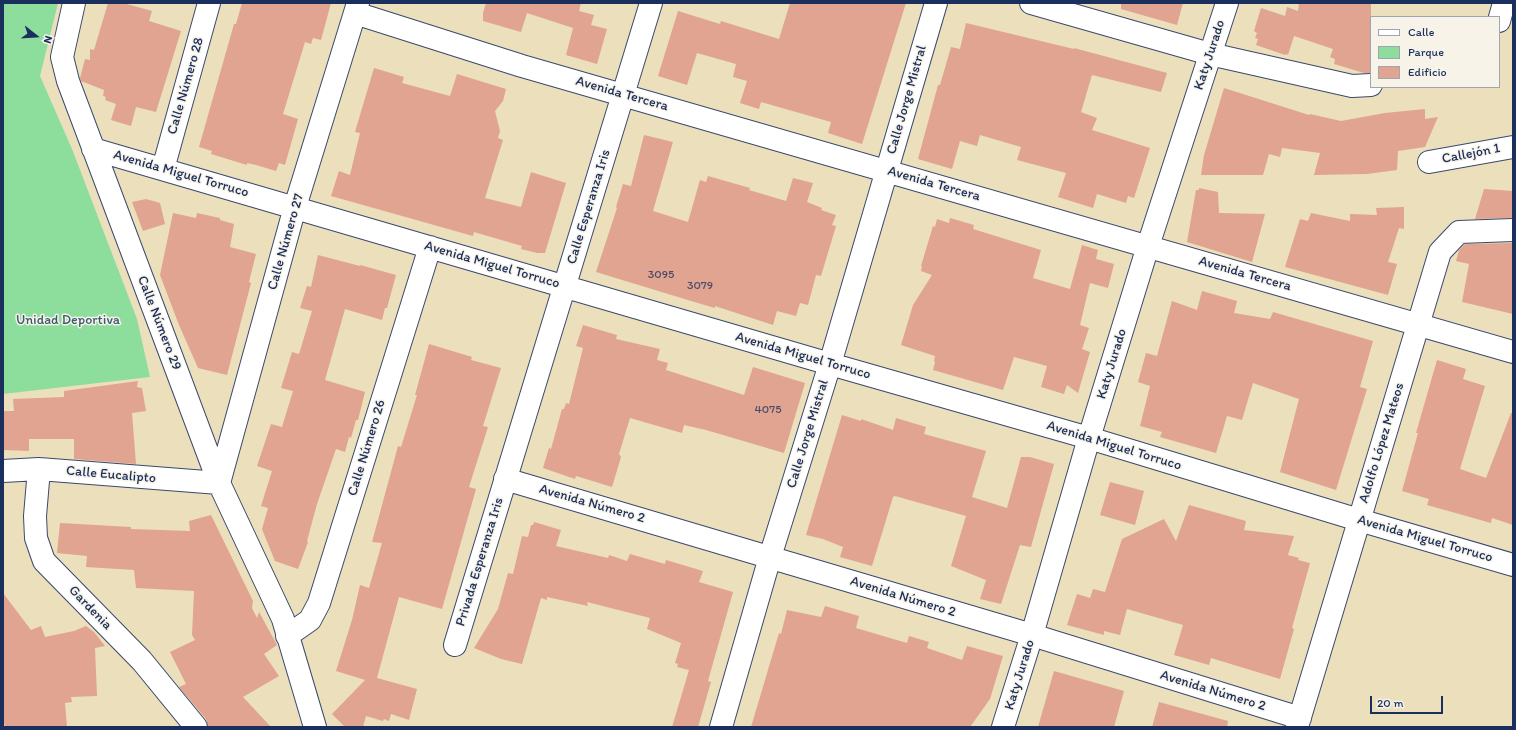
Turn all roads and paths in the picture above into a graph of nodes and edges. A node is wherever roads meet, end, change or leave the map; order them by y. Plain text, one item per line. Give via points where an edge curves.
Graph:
1 (74, 3) edge
2 (209, 3) edge
3 (650, 3) edge
4 (936, 3) edge
5 (1031, 3) edge
6 (1227, 3) edge
7 (1504, 3) edge
8 (357, 8) edge
9 (1500, 17) edge
10 (1210, 54) junction
11 (1370, 86) edge
12 (623, 94) junction
13 (1513, 147) edge
14 (93, 149) junction
15 (1429, 162) dead end
16 (163, 169) junction
17 (887, 171) junction
18 (295, 207) junction
19 (1513, 230) edge
20 (1148, 246) junction
21 (430, 247) junction
22 (564, 286) junction
23 (1418, 324) junction
24 (1513, 352) edge
25 (830, 364) junction
26 (1089, 438) junction
27 (40, 469) junction
28 (3, 471) edge
29 (505, 479) junction
30 (219, 484) junction
31 (1359, 520) junction
32 (770, 557) junction
33 (1513, 564) edge
34 (1032, 635) junction
35 (287, 636) junction
36 (455, 645) dead end
37 (1299, 722) edge
38 (196, 727) edge
39 (315, 727) edge
40 (721, 727) edge
41 (1003, 727) edge

1 - 14 street, Calle Número 29 via 62,63
2 - 16 street, Calle Número 28
3 - 12 street, Calle Esperanza Iris
4 - 17 street, Calle Jorge Mistral
5 - 10 street
6 - 10 street, Katy Jurado
7 - 9 street
8 - 12 street, Avenida Tercera via 522,66
8 - 18 street, Calle Número 27
10 - 11 street via 1352,86
10 - 20 street, Katy Jurado
12 - 17 street, Avenida Tercera
12 - 22 street, Calle Esperanza Iris
13 - 15 street, Callejón 1
14 - 16 street, Avenida Miguel Torruco
14 - 30 street, Calle Número 29
16 - 18 street, Avenida Miguel Torruco
17 - 20 street, Avenida Tercera
17 - 25 street, Calle Jorge Mistral
18 - 21 street, Avenida Miguel Torruco
18 - 30 street, Calle Número 27
19 - 23 street, Adolfo López Mateos via 1459,232 1440,252
20 - 23 street, Avenida Tercera
20 - 26 street, Katy Jurado
21 - 22 street, Avenida Miguel Torruco
21 - 35 street, Calle Número 26 via 319,603 310,620
22 - 25 street, Avenida Miguel Torruco
22 - 29 street, Calle Esperanza Iris
23 - 24 street, Avenida Tercera
23 - 31 street, Adolfo López Mateos
25 - 26 street, Avenida Miguel Torruco
25 - 32 street, Calle Jorge Mistral
26 - 31 street, Avenida Miguel Torruco
26 - 34 street, Katy Jurado
27 - 28 street, Calle Eucalipto
27 - 30 street, Calle Eucalipto
27 - 38 street, Gardenia via 35,516 36,538 44,561 142,661
29 - 32 street, Avenida Número 2
29 - 36 street, Privada Esperanza Iris
30 - 35 street, Calle Número 29 via 282,619
31 - 33 street, Avenida Miguel Torruco
31 - 37 street, Adolfo López Mateos
32 - 34 street, Avenida Número 2
32 - 40 street, Calle Jorge Mistral
34 - 37 street, Avenida Número 2
34 - 41 street, Katy Jurado
35 - 39 street, Calle Número 29

